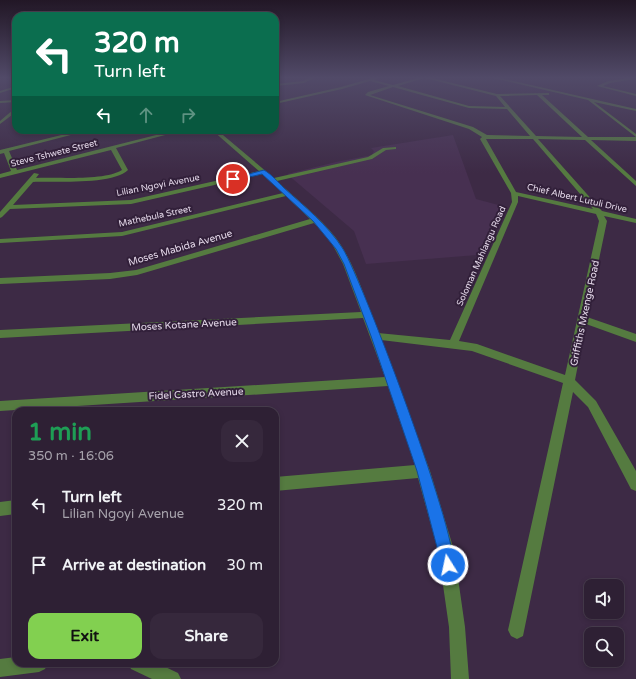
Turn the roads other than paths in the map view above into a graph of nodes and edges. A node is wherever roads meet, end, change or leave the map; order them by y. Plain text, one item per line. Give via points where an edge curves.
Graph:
1 (413, 110) edge
2 (511, 110) edge
3 (556, 110) edge
4 (601, 110) edge
5 (12, 113) edge
6 (0, 123) edge
7 (72, 134) edge
8 (167, 134) edge
9 (219, 134) edge
10 (636, 136) edge
11 (486, 137) junction
12 (535, 137) junction
13 (588, 138) junction
14 (636, 139) edge
15 (113, 148) junction
16 (394, 148) dead end
17 (3, 151) edge
18 (42, 166) junction
19 (15, 173) junction
20 (0, 176) edge
21 (268, 176) junction
22 (32, 180) junction
23 (636, 184) edge
24 (514, 193) junction
25 (287, 194) junction
26 (8, 208) junction
27 (599, 212) junction
28 (0, 216) edge
29 (315, 220) junction
30 (636, 221) edge
31 (0, 240) edge
32 (0, 281) edge
33 (367, 315) junction
34 (582, 319) junction
35 (0, 334) edge
36 (376, 336) junction
37 (636, 338) edge
38 (453, 344) junction
39 (392, 380) junction
40 (569, 381) junction
41 (0, 406) edge
42 (423, 471) junction
43 (279, 484) edge
44 (636, 484) edge
45 (12, 508) edge
46 (0, 509) edge
47 (517, 630) dead end
48 (12, 666) edge
49 (146, 667) edge
50 (0, 668) edge
51 (172, 679) edge
52 (460, 679) edge

1 - 11 street via 471,128
2 - 12 street
3 - 13 street
4 - 10 street
5 - 6 street
7 - 17 street
8 - 15 street, Steve Tshwete Street
9 - 21 street
11 - 12 street
11 - 24 street via 483,139
12 - 13 street
12 - 27 street
13 - 14 street
13 - 23 street
15 - 18 street, Steve Tshwete Street
15 - 22 street via 125,170 119,175 107,178
16 - 21 street, Lilian Ngoyi Avenue via 385,149 370,158
17 - 19 street
18 - 19 street, Steve Tshwete Street
18 - 22 street
19 - 20 street, Steve Tshwete Street
21 - 25 street
21 - 26 street, Lilian Ngoyi Avenue via 131,202
22 - 26 street
24 - 27 street, Chief Albert Lutuli Drive
24 - 38 street, Soloman Mahlangu Road via 515,202
25 - 29 street
25 - 31 street, Mathebula Street via 122,234
26 - 28 street
27 - 30 street, Chief Albert Lutuli Drive
27 - 34 street, Griffiths Mxenge Road via 603,221
29 - 32 street, Moses Mabida Avenue via 137,272 110,276
29 - 33 street via 339,248 348,264
33 - 35 street, Moses Kotane Avenue
33 - 36 street
34 - 37 street
34 - 40 street, Griffiths Mxenge Road
36 - 38 street
36 - 39 street
38 - 40 street via 473,347
39 - 41 street, Fidel Castro Avenue
39 - 42 street
40 - 44 street via 592,404
40 - 47 street, Griffiths Mxenge Road
42 - 43 street
42 - 52 street via 446,550 457,627
45 - 46 street
48 - 50 street
49 - 51 street

